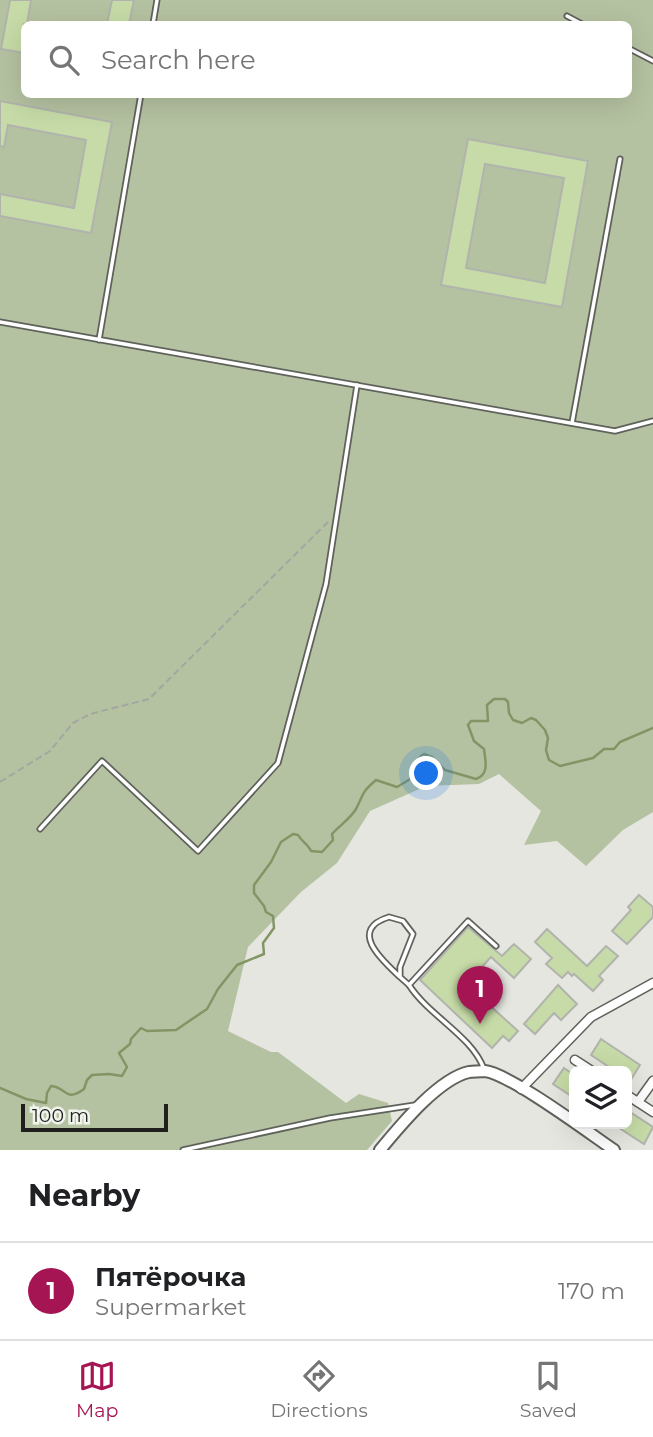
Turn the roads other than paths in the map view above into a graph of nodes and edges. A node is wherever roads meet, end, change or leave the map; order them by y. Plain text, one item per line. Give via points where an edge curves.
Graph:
1 (157, 0) edge
2 (567, 16) dead end
3 (154, 21) edge
4 (576, 21) edge
5 (632, 50) edge
6 (653, 61) edge
7 (140, 98) edge
8 (620, 159) dead end
9 (0, 322) edge
10 (99, 340) junction
11 (357, 385) junction
12 (653, 421) edge
13 (572, 423) junction
14 (40, 829) dead end
15 (496, 946) dead end
16 (400, 977) junction
17 (653, 983) edge
18 (409, 985) junction
19 (575, 1060) dead end
20 (584, 1066) edge
21 (485, 1071) junction
22 (653, 1081) edge
23 (522, 1089) junction
24 (632, 1098) edge
25 (638, 1102) junction
26 (420, 1106) junction
27 (653, 1112) edge
28 (183, 1150) edge
29 (380, 1150) edge
30 (614, 1150) edge

1 - 3 lane
2 - 4 lane
5 - 6 lane
7 - 10 lane
8 - 13 lane
9 - 10 lane
10 - 11 lane
11 - 13 lane
11 - 14 lane via 326,584 278,763 198,851 103,761
12 - 13 lane via 615,431
15 - 18 lane via 468,921
16 - 16 lane via 412,934 403,920 389,916 372,929 370,945
16 - 18 lane
17 - 23 street via 591,1017
18 - 21 lane via 418,999 479,1055
19 - 20 street
21 - 23 street
21 - 26 street via 456,1077
22 - 25 street
23 - 30 street
24 - 25 street
25 - 27 street
26 - 28 lane via 330,1118
26 - 29 street

